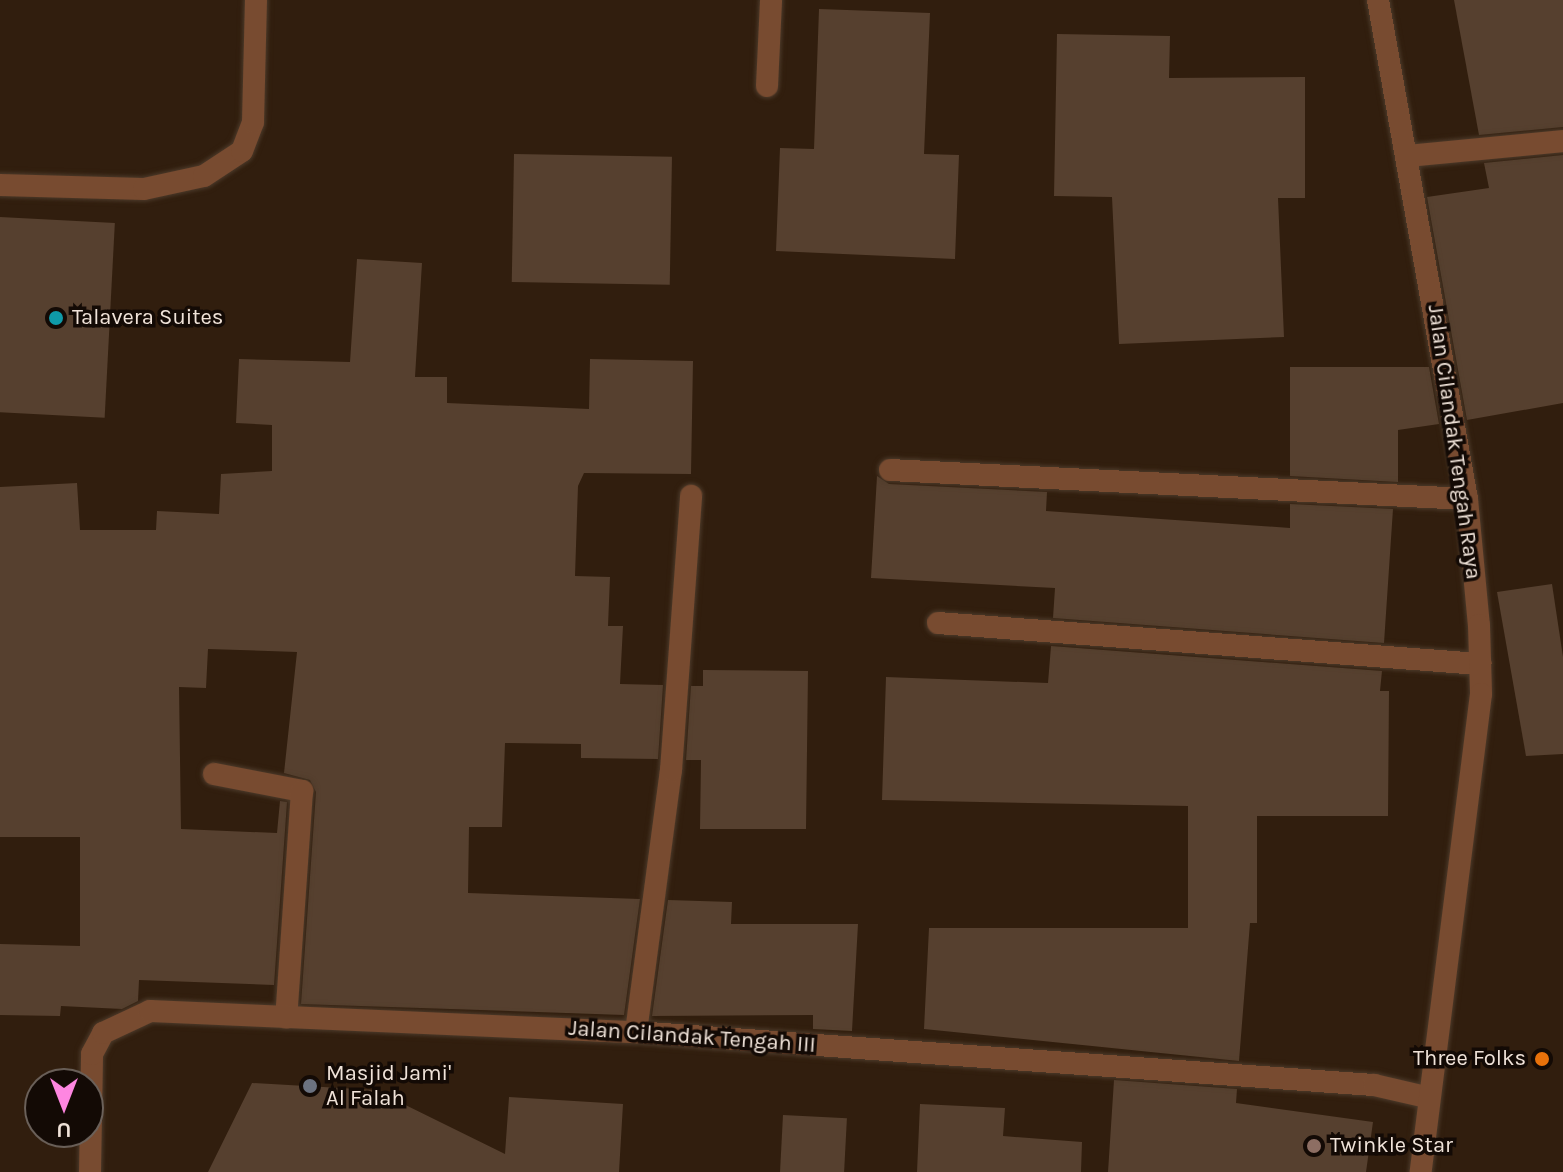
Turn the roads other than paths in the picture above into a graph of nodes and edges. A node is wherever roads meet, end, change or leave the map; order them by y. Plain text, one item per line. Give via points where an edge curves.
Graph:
1 (256, 0) edge
2 (771, 0) edge
3 (1378, 0) edge
4 (767, 86) dead end
5 (1563, 141) edge
6 (1408, 156) junction
7 (0, 185) edge
8 (890, 470) dead end
9 (691, 496) dead end
10 (1467, 499) junction
11 (938, 623) dead end
12 (1480, 664) junction
13 (214, 774) dead end
14 (286, 1017) junction
15 (636, 1032) junction
16 (1426, 1097) junction
17 (90, 1172) edge
18 (1421, 1172) edge

1 - 7 street via 253,122 242,151 204,176 144,189
2 - 4 street
3 - 6 street, Jalan Cilandak Tengah Raya
5 - 6 street
6 - 10 street, Jalan Cilandak Tengah Raya
8 - 10 street
9 - 15 street via 671,770
10 - 12 street, Jalan Cilandak Tengah Raya
11 - 12 street
12 - 16 street, Jalan Cilandak Tengah Raya
13 - 14 street via 302,791
14 - 15 street, Jalan Cilandak Tengah III
14 - 17 street, Jalan Cilandak Tengah III via 150,1011 103,1033 92,1054
15 - 16 street, Jalan Cilandak Tengah III via 1374,1085
16 - 18 street, Jalan Cilandak Tengah Raya

